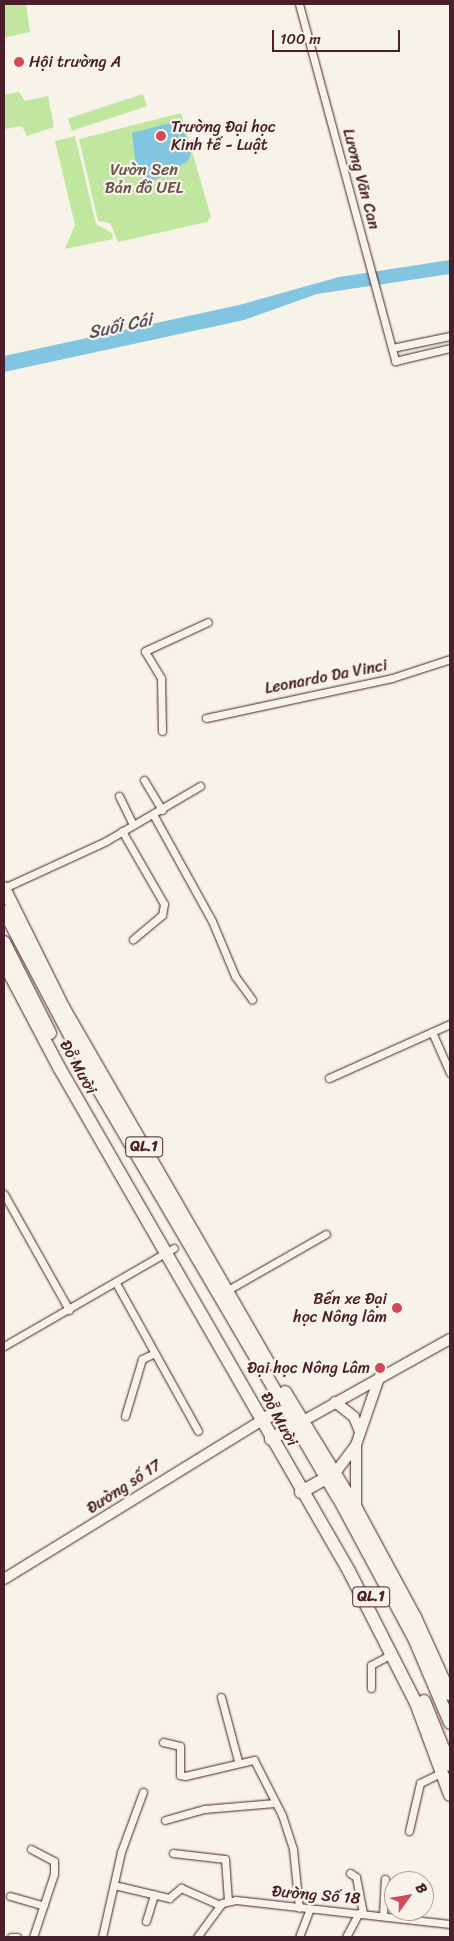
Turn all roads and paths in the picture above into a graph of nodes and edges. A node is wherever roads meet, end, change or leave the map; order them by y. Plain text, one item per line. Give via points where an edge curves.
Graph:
1 (299, 4) edge
2 (450, 336) edge
3 (392, 348) junction
4 (450, 348) edge
5 (208, 622) dead end
6 (450, 659) edge
7 (206, 718) dead end
8 (162, 731) dead end
9 (144, 780) dead end
10 (200, 786) dead end
11 (119, 796) dead end
12 (162, 810) junction
13 (154, 816) junction
14 (133, 825) junction
15 (122, 831) junction
16 (4, 888) edge
17 (4, 911) edge
18 (134, 939) dead end
19 (4, 942) edge
20 (4, 963) edge
21 (252, 999) dead end
22 (450, 1024) edge
23 (432, 1032) junction
24 (450, 1073) edge
25 (329, 1078) dead end
26 (4, 1194) edge
27 (326, 1234) dead end
28 (170, 1250) junction
29 (116, 1283) junction
30 (226, 1291) junction
31 (69, 1310) junction
32 (450, 1339) edge
33 (4, 1346) edge
34 (155, 1353) junction
35 (379, 1378) junction
36 (335, 1402) junction
37 (288, 1405) junction
38 (125, 1416) dead end
39 (264, 1418) junction
40 (302, 1421) junction
41 (198, 1430) dead end
42 (360, 1432) junction
43 (274, 1437) junction
44 (356, 1446) junction
45 (331, 1476) junction
46 (305, 1490) junction
47 (356, 1508) junction
48 (4, 1579) edge
49 (392, 1654) junction
50 (371, 1688) dead end
51 (450, 1694) edge
52 (222, 1697) dead end
53 (450, 1723) edge
54 (163, 1742) dead end
55 (238, 1761) junction
56 (447, 1769) edge
57 (143, 1792) dead end
58 (450, 1795) edge
59 (275, 1803) junction
60 (165, 1820) dead end
61 (409, 1831) dead end
62 (31, 1849) dead end
63 (174, 1853) dead end
64 (350, 1873) dead end
65 (114, 1885) junction
66 (154, 1894) junction
67 (10, 1896) dead end
68 (384, 1897) edge
69 (228, 1901) junction
70 (220, 1905) junction
71 (44, 1906) junction
72 (300, 1908) junction
73 (310, 1909) junction
74 (361, 1913) junction
75 (383, 1915) junction
76 (146, 1920) dead end
77 (450, 1924) edge
78 (11, 1937) edge
79 (17, 1937) edge
80 (33, 1937) edge
81 (102, 1937) edge
82 (197, 1937) edge
83 (299, 1937) edge
84 (346, 1937) edge

1 - 3 street, Lương Văn Can
2 - 3 street
3 - 4 street, Lương Văn Can via 395,361
5 - 8 street via 145,651 161,678
6 - 7 street, Leonardo Da Vinci via 392,678
9 - 12 street
10 - 12 street
11 - 14 street
12 - 13 street
13 - 14 street
13 - 21 street via 212,921 235,976
14 - 15 street
15 - 16 street
15 - 18 street via 164,904 162,915
16 - 30 highway, Đỗ Mười / QL.1 via 63,1007
17 - 37 highway, Đỗ Mười / QL.1 via 74,1047
19 - 28 highway, Đỗ Mười / QL.1
20 - 28 highway, Đỗ Mười / QL.1
22 - 23 street
23 - 24 street
23 - 25 street
26 - 31 street
27 - 30 street
28 - 29 street
28 - 39 highway, Đỗ Mười / QL.1
29 - 31 street
29 - 34 street
30 - 37 highway, Đỗ Mười / QL.1
31 - 33 street
32 - 35 street
34 - 38 street via 142,1359
34 - 41 street
35 - 36 street
35 - 42 street
36 - 40 street
36 - 42 street via 354,1417
37 - 39 highway
37 - 40 highway, Đỗ Mười / QL.1
39 - 43 highway, Đỗ Mười / QL.1
39 - 48 street, Đường số 17
40 - 43 highway
40 - 45 highway, Đỗ Mười / QL.1
42 - 44 street
43 - 46 highway, Đỗ Mười / QL.1
44 - 45 street
44 - 47 street
45 - 46 highway
45 - 47 highway, Đỗ Mười / QL.1
45 - 53 highway, Đỗ Mười / QL.1 via 414,1638
46 - 49 highway, Đỗ Mười / QL.1
46 - 56 highway, Đỗ Mười / QL.1 via 400,1652
47 - 51 highway, Đỗ Mười / QL.1 via 415,1617
49 - 50 street via 371,1665
49 - 56 highway, Đỗ Mười / QL.1
52 - 55 street
54 - 55 street via 180,1746 180,1775
55 - 59 street via 254,1760
56 - 58 highway, Đỗ Mười / QL.1
56 - 61 street via 420,1783
57 - 65 street
59 - 60 street via 204,1809
59 - 72 street via 292,1849
62 - 71 street via 54,1861
63 - 69 street via 225,1859
64 - 74 street via 356,1877
65 - 66 street
65 - 81 street
66 - 70 street via 169,1898 181,1888
66 - 76 street
67 - 71 street
68 - 75 street
69 - 70 street
69 - 72 street, Đường Số 18
70 - 82 street
71 - 80 street
72 - 73 street, Đường Số 18
73 - 74 street, Đường Số 18
73 - 83 street
74 - 75 street, Đường Số 18
74 - 84 street
75 - 77 street, Đường Số 18
78 - 79 street

